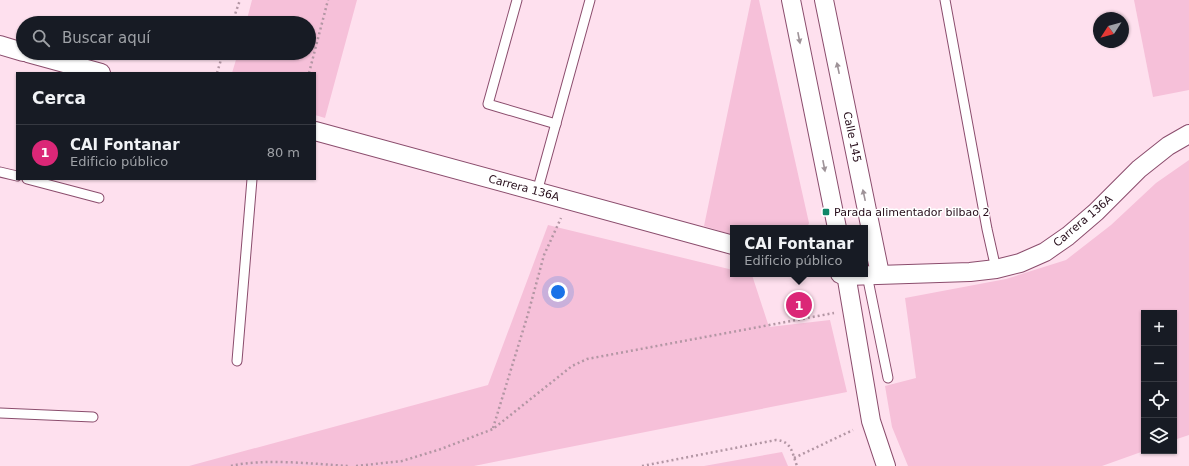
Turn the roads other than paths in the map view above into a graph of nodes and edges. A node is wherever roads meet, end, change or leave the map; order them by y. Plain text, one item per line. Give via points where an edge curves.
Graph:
1 (517, 0) edge
2 (590, 0) edge
3 (791, 0) edge
4 (824, 0) edge
5 (946, 0) edge
6 (0, 45) edge
7 (16, 50) edge
8 (54, 60) edge
9 (97, 72) edge
10 (556, 124) junction
11 (316, 131) edge
12 (1189, 134) edge
13 (0, 172) edge
14 (16, 176) edge
15 (31, 180) edge
16 (252, 180) edge
17 (537, 192) junction
18 (99, 198) dead end
19 (836, 225) edge
20 (864, 225) edge
21 (730, 244) edge
22 (868, 247) edge
23 (996, 269) junction
24 (868, 275) edge
25 (873, 275) junction
26 (844, 277) edge
27 (237, 361) dead end
28 (888, 378) dead end
29 (0, 413) edge
30 (93, 417) dead end
31 (886, 466) edge

1 - 10 lane via 488,104
2 - 10 lane
3 -> 19 street
20 -> 4 street, Calle 145
5 - 23 lane
6 - 7 street
8 - 9 street
10 - 17 lane
11 - 17 street, Carrera 136A
12 - 23 street, Carrera 136A via 1168,146 1139,169 1096,212 1045,252
13 - 14 lane
15 - 18 lane
16 - 27 lane
17 - 21 street, Carrera 136A
25 -> 22 street, Calle 145
23 - 25 street, Carrera 136A
24 - 25 street, Carrera 136A
25 - 28 lane
26 - 31 street via 872,421
29 - 30 lane

